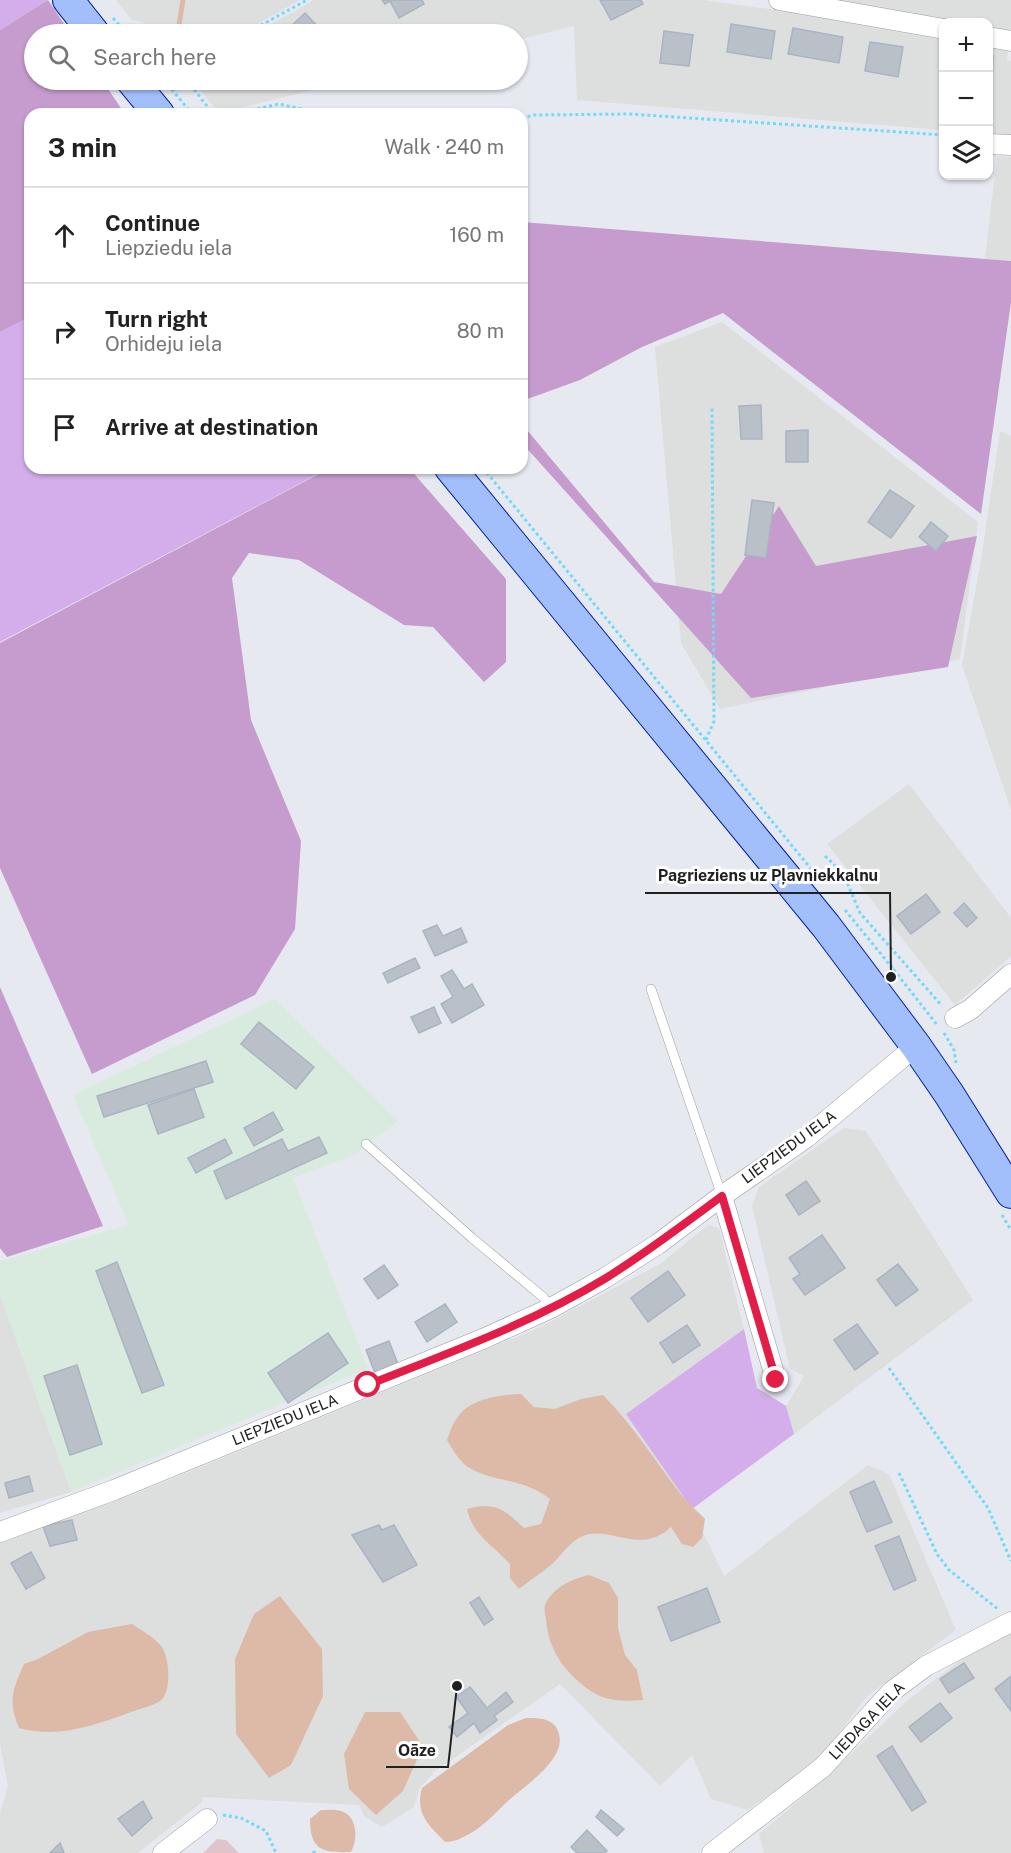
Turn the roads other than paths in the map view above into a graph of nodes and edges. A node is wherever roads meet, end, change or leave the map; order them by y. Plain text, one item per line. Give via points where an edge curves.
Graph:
1 (68, 0) edge
2 (779, 0) edge
3 (87, 24) edge
4 (939, 28) edge
5 (993, 38) edge
6 (1011, 41) edge
7 (139, 90) edge
8 (154, 108) edge
9 (993, 144) edge
10 (1011, 145) edge
11 (455, 474) edge
12 (1011, 974) edge
13 (651, 989) dead end
14 (955, 1018) road end
15 (916, 1046) junction
16 (366, 1144) dead end
17 (1011, 1193) edge
18 (722, 1196) junction
19 (551, 1308) junction
20 (776, 1380) dead end
21 (0, 1532) edge
22 (1007, 1617) edge
23 (207, 1819) road end
24 (163, 1853) edge
25 (712, 1853) edge

1 - 3 main road
2 - 4 street
5 - 6 street
7 - 8 main road
9 - 10 street
11 - 15 main road via 696,748
12 - 14 street via 971,1010
13 - 18 lane
15 - 17 main road
15 - 18 street, LIEPZIEDU IELA via 807,1137
16 - 19 lane
18 - 19 street, LIEPZIEDU IELA via 658,1244
18 - 20 street
19 - 21 street, LIEPZIEDU IELA via 135,1481
22 - 25 street, LIEDAGA IELA via 994,1632 926,1666 891,1692 823,1767
23 - 24 street

